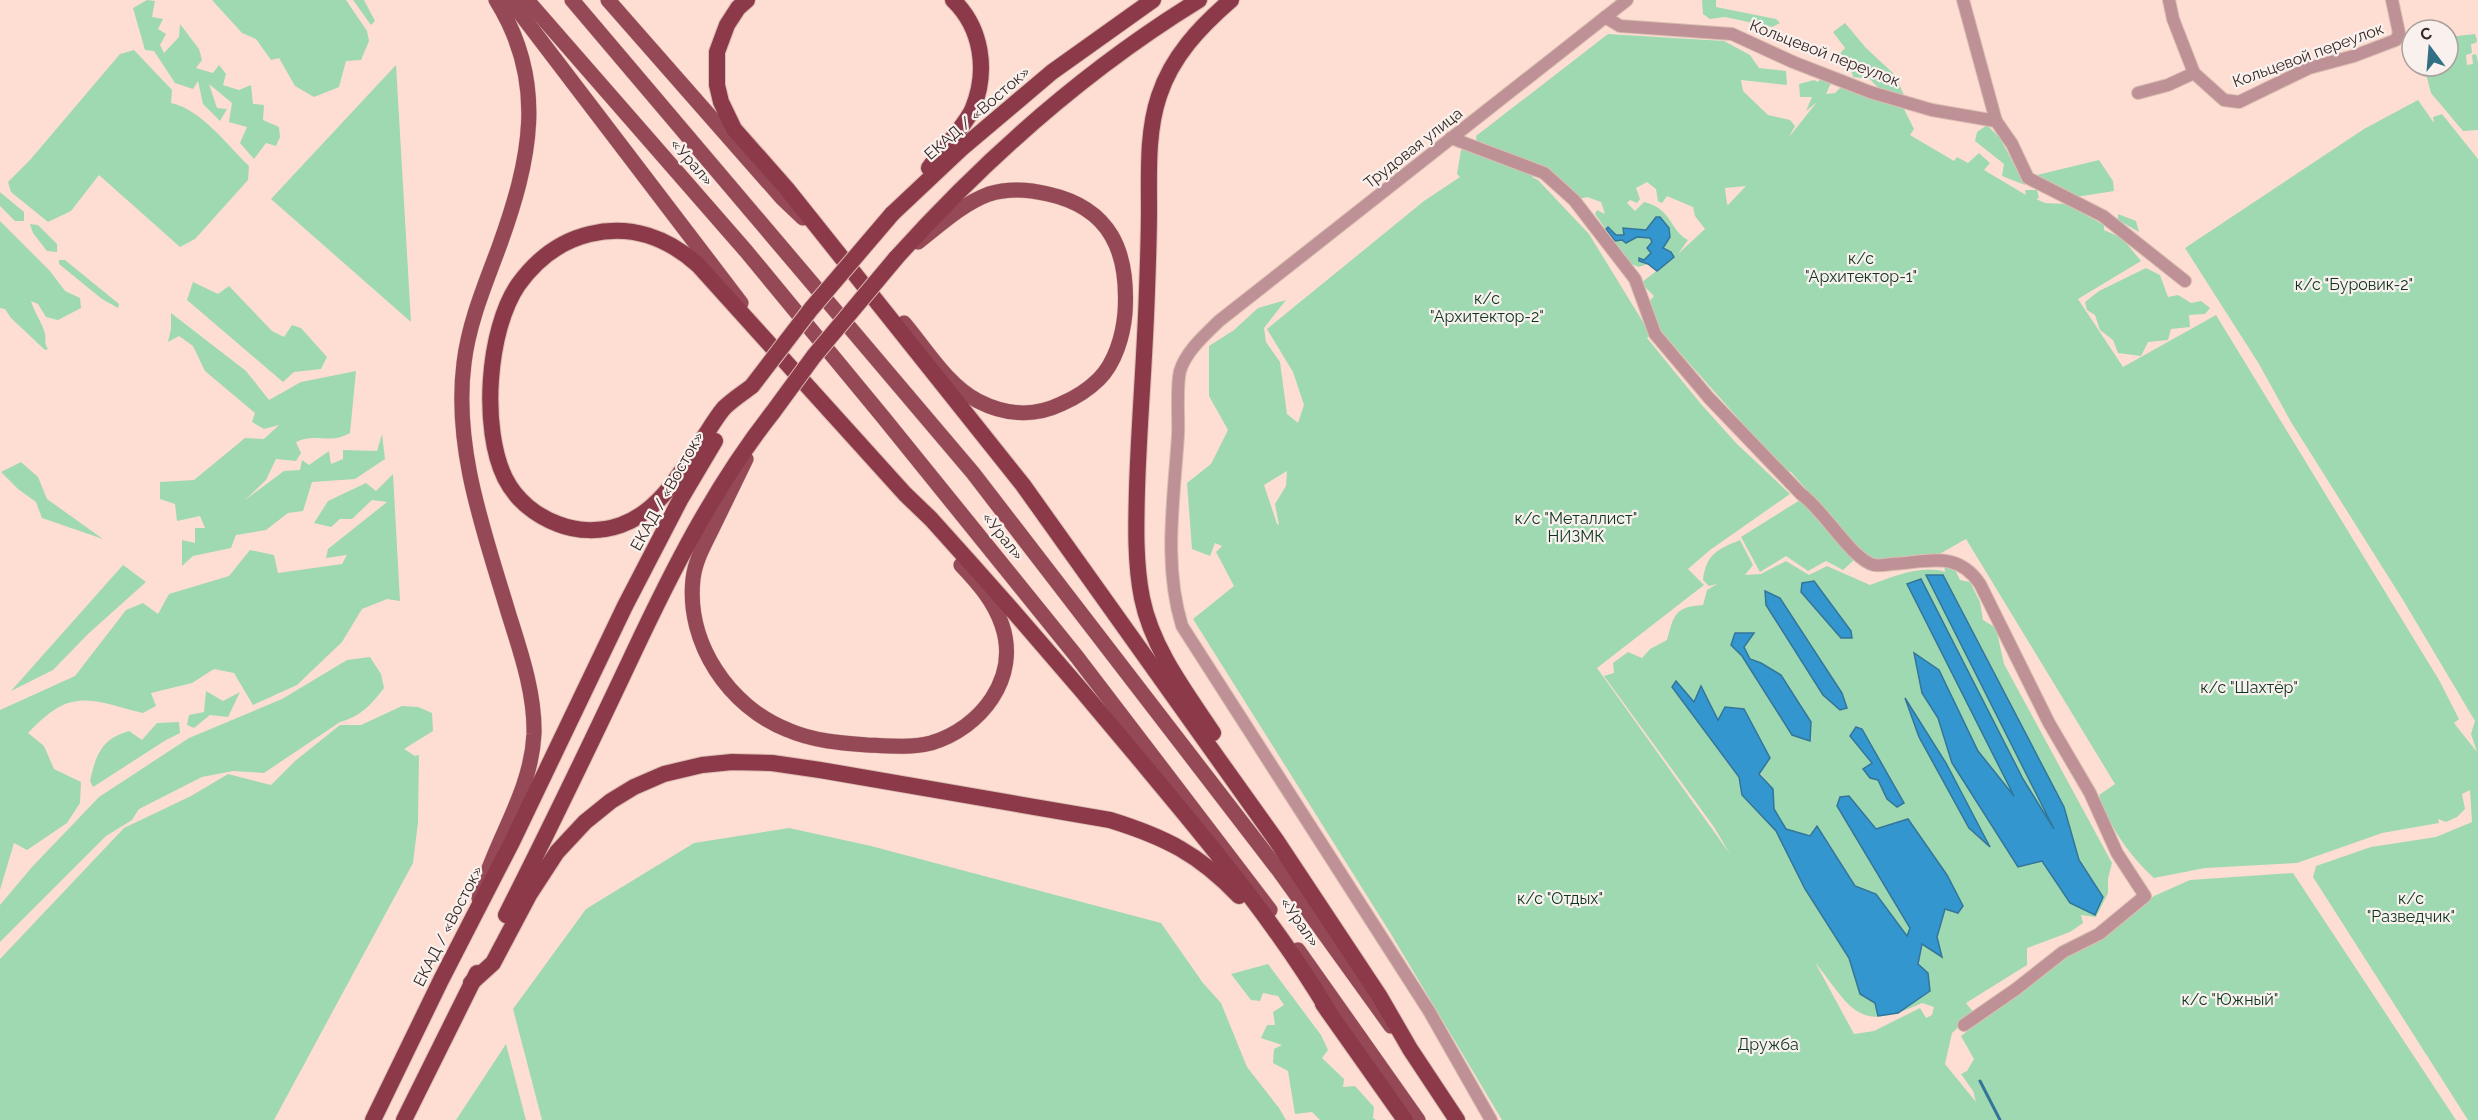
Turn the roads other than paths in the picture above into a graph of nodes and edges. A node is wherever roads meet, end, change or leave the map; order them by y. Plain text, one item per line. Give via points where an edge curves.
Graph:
1 (496, 0) edge
2 (510, 0) edge
3 (527, 0) edge
4 (572, 0) edge
5 (608, 0) edge
6 (747, 0) edge
7 (953, 0) edge
8 (1153, 0) edge
9 (1199, 0) edge
10 (1231, 0) edge
11 (1627, 0) edge
12 (1963, 0) edge
13 (2169, 0) edge
14 (2392, 0) edge
15 (1605, 17) junction
16 (2194, 73) junction
17 (2138, 93) dead end
18 (1996, 121) junction
19 (1451, 138) junction
20 (897, 209) junction
21 (826, 241) junction
22 (896, 258) junction
23 (855, 274) junction
24 (2185, 281) dead end
25 (783, 358) junction
26 (752, 386) junction
27 (761, 427) junction
28 (905, 494) junction
29 (1276, 840) junction
30 (476, 910) junction
31 (471, 983) junction
32 (1329, 1012) junction
33 (1964, 1025) dead end
34 (1410, 1049) junction
35 (373, 1120) edge
36 (404, 1120) edge
37 (1404, 1120) edge
38 (1419, 1120) edge
39 (1457, 1120) edge
40 (1491, 1120) edge

1 - 30 main road via 523,62 530,115 519,190 467,342 463,419 479,516 530,690 534,734 523,790 486,872
2 - 25 main road
3 - 38 main road, «Урал» via 746,251 1077,657 1256,890
4 - 34 main road, «Урал» via 973,473 1273,863 1376,1008
5 - 21 main road via 774,189
6 - 21 highway via 720,39 717,85 721,102 734,129
7 - 20 highway via 974,27 979,47 981,65 973,110
8 - 20 highway, ЕКАД / «Восток» via 1052,72
9 - 22 highway via 1091,75 1027,127 968,181
10 - 29 highway via 1187,42 1168,74 1152,120 1138,447 1138,576 1153,634 1163,655
11 - 15 street, Трудовая улица
12 - 18 street
13 - 16 street
14 - 16 street, Кольцевой переулок via 2399,33 2396,40 2309,68 2239,102 2224,100
15 - 18 street, Кольцевой переулок via 1620,26 1732,34 1869,92 1932,110
15 - 19 street, Трудовая улица
16 - 17 street
18 - 24 street via 2028,178 2103,216
19 - 33 street via 1544,173 1574,201 1635,279 1655,334 1709,398 1814,503 1862,560 1875,565 1954,561 1971,570 1980,584 2049,723 2090,793 2117,853 2145,896 2099,934 2063,952
19 - 40 street, Трудовая улица via 1219,321 1195,345 1180,371 1172,500 1173,597 1182,626 1429,1011
20 - 26 highway, ЕКАД / «Восток», bridge via 811,309
21 - 23 highway
22 - 23 main road via 961,209 991,194 1035,191 1077,204 1106,227 1125,271 1124,320 1112,360 1086,391 1050,409 1020,413 999,410 977,401 957,386 887,303
22 - 27 highway, bridge
23 - 29 highway via 1023,485
25 - 26 highway via 682,250 631,231 579,237 532,268 507,306 499,331 492,387 497,460 516,495 547,520 583,530 621,525 642,514 665,494 724,408
25 - 28 highway
26 - 30 highway, ЕКАД / «Восток» via 680,500
27 - 28 main road via 694,566 692,609 705,651 730,688 764,718 787,730 842,743 928,744 973,722 1001,683 1006,645 1002,625 988,597
27 - 31 highway via 714,496 667,581 549,830
28 - 32 highway via 1028,626 1183,812 1258,906
29 - 34 highway
30 - 35 highway, ЕКАД / «Восток»
31 - 32 highway via 492,963 557,852 585,822 634,787 664,774 702,765 772,763 1110,820 1152,833 1183,848 1237,894
31 - 36 highway
32 - 37 highway
34 - 39 highway, «Урал»

